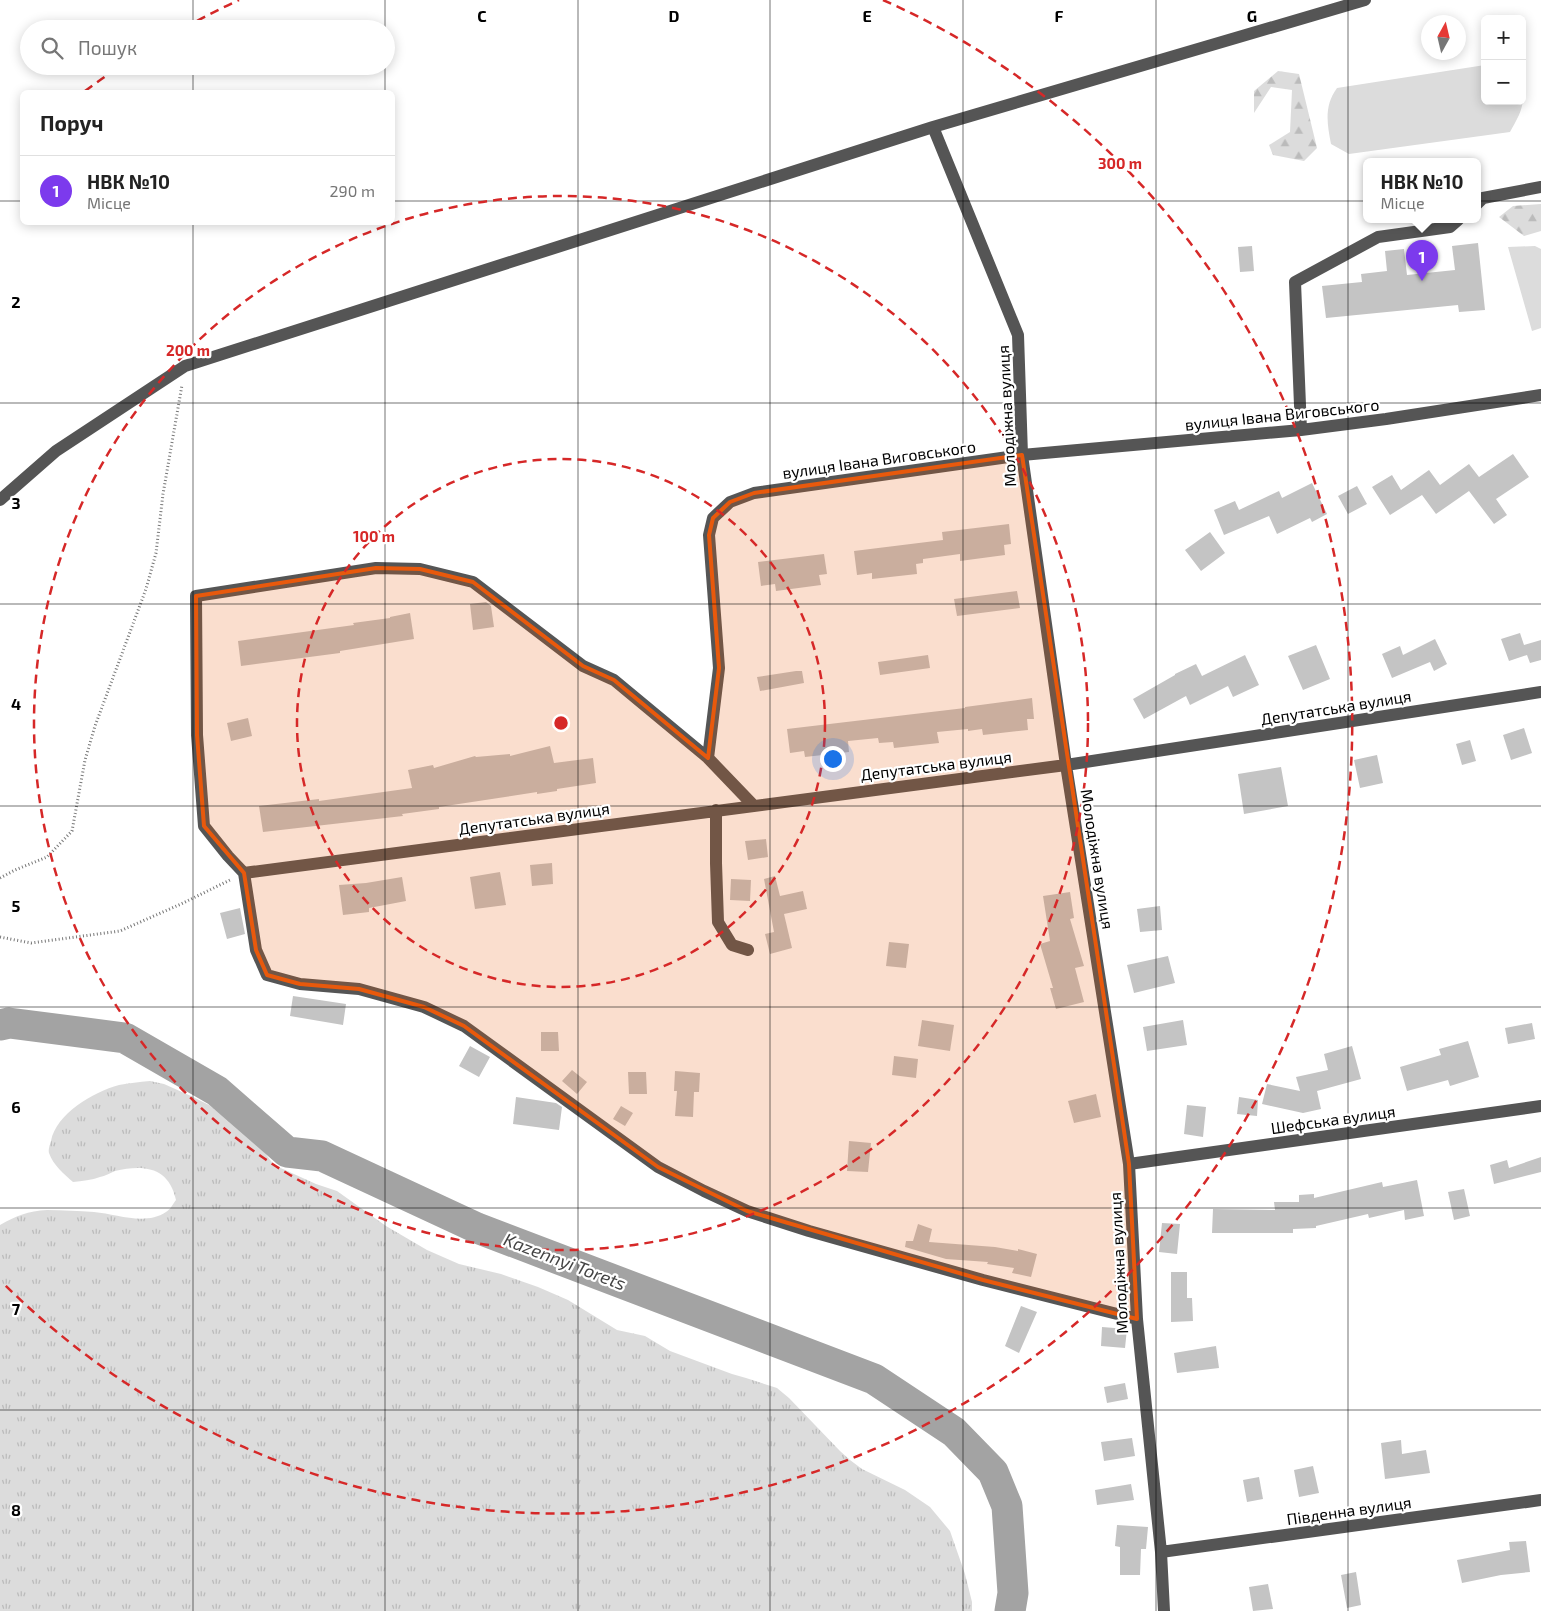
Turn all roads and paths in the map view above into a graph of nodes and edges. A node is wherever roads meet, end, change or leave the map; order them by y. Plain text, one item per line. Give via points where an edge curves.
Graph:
1 (1365, 0) edge
2 (933, 127) junction
3 (1541, 187) edge
4 (1481, 201) edge
5 (1454, 223) edge
6 (185, 366) junction
7 (1541, 395) edge
8 (1301, 430) junction
9 (1022, 455) junction
10 (0, 500) edge
11 (1541, 692) edge
12 (708, 758) junction
13 (1066, 765) junction
14 (754, 806) junction
15 (716, 810) junction
16 (244, 873) junction
17 (0, 878) edge
18 (0, 937) edge
19 (748, 950) dead end
20 (1541, 1106) edge
21 (1129, 1164) junction
22 (1137, 1319) junction
23 (1541, 1500) edge
24 (1161, 1552) junction
25 (1164, 1611) edge

1 - 2 street
2 - 6 street
2 - 9 street, Молодіжна вулиця via 1018,334
3 - 4 street
5 - 8 street via 1378,237 1295,282
6 - 10 street via 56,451
6 - 17 path via 162,494 156,553 146,589 95,726 72,831 47,857
7 - 8 street, вулиця Івана Виговського
8 - 9 street, вулиця Івана Виговського
9 - 12 street, вулиця Івана Виговського via 754,493 730,502 713,518 709,535 719,668
9 - 13 street, Молодіжна вулиця
11 - 13 street, Депутатська вулиця
12 - 14 street
12 - 16 street via 614,680 583,666 473,582 420,569 376,568 196,596 197,735 204,826
13 - 14 street, Депутатська вулиця
13 - 21 street, Молодіжна вулиця
14 - 15 street, Депутатська вулиця
15 - 16 street, Депутатська вулиця
15 - 19 street via 718,922 732,945
16 - 18 path via 120,931 31,942
16 - 22 street via 256,950 267,974 300,984 368,992 424,1007 464,1026 658,1166 747,1211 983,1280
20 - 21 street, Шефська вулиця
21 - 22 street, Молодіжна вулиця
22 - 24 street, Молодіжна вулиця
23 - 24 street, Південна вулиця
24 - 25 street, Молодіжна вулиця

